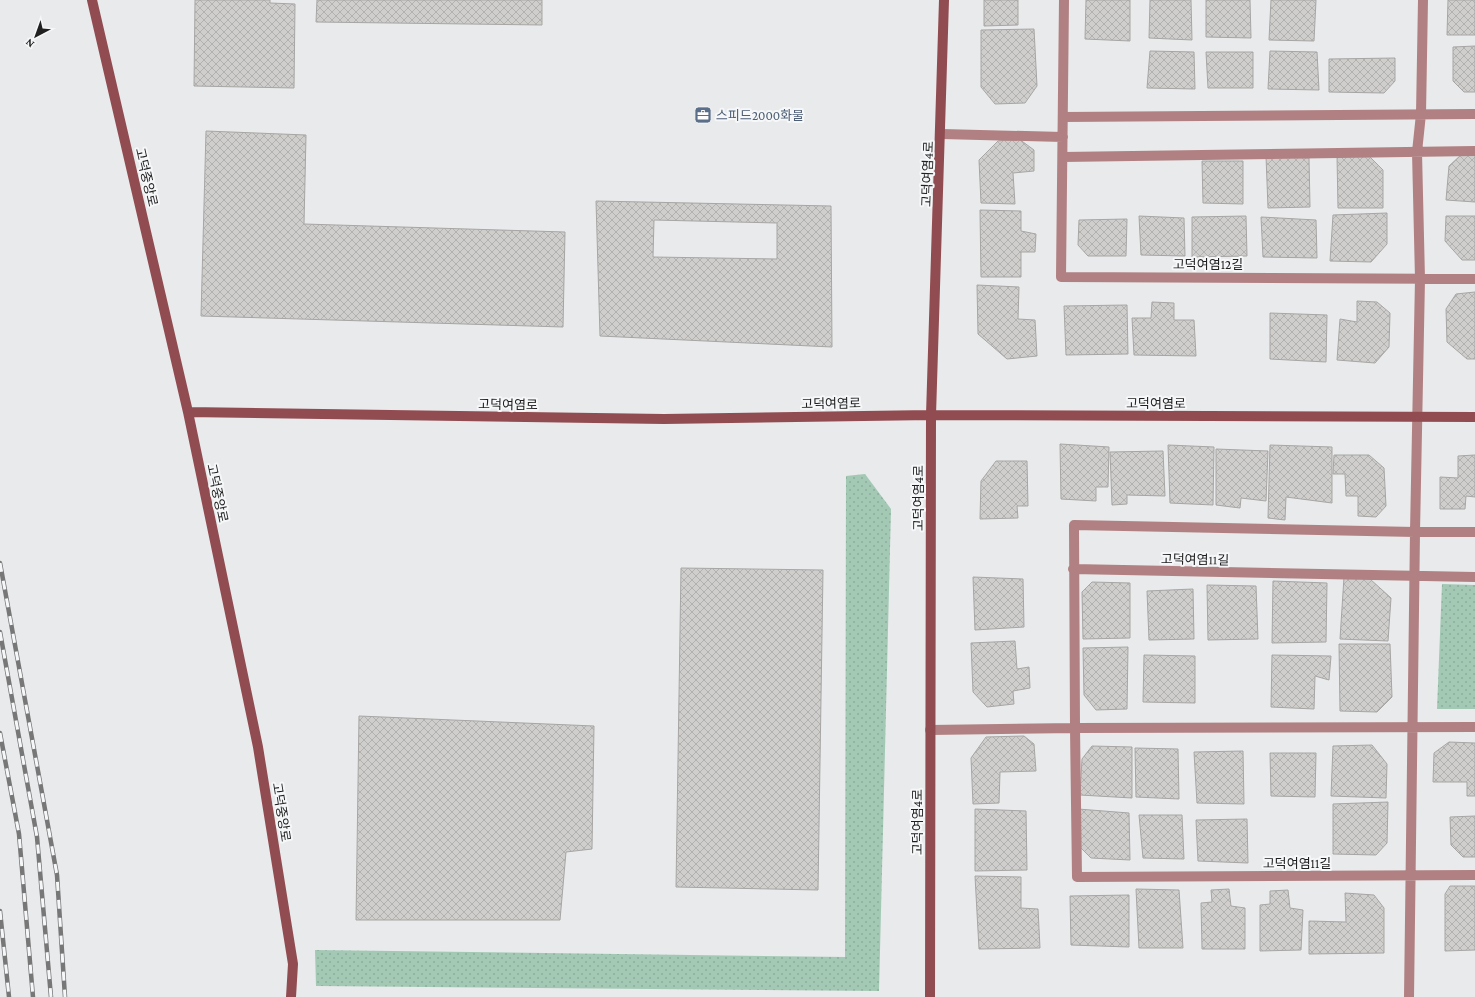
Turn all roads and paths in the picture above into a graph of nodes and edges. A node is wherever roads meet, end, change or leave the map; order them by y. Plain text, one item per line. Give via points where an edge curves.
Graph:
1 (92, 0) edge
2 (944, 0) edge
3 (1064, 0) edge
4 (1423, 0) edge
5 (1421, 114) junction
6 (1475, 114) edge
7 (1063, 118) junction
8 (942, 134) junction
9 (1063, 137) junction
10 (1475, 151) edge
11 (1417, 152) junction
12 (1063, 157) junction
13 (1420, 279) junction
14 (1475, 279) edge
15 (188, 412) junction
16 (931, 415) junction
17 (1475, 417) edge
18 (1418, 418) junction
19 (1414, 532) junction
20 (1475, 532) edge
21 (1073, 569) junction
22 (1415, 577) junction
23 (1475, 577) edge
24 (1413, 727) junction
25 (1475, 727) edge
26 (1075, 728) junction
27 (930, 730) junction
28 (1475, 875) edge
29 (1411, 876) junction
30 (291, 997) edge
31 (930, 997) edge
32 (1409, 997) edge

1 - 15 street, 고덕중앙로
2 - 8 street, 고덕여염4로
3 - 7 street, 고덕여염12길
4 - 5 street
5 - 6 street
5 - 7 street
5 - 11 street
7 - 9 street, 고덕여염12길
8 - 9 street
8 - 16 street, 고덕여염4로
9 - 12 street, 고덕여염12길
10 - 11 street
11 - 12 street
11 - 13 street
12 - 13 street, 고덕여염12길 via 1062,277
13 - 14 street, 고덕여염12길
13 - 18 street
15 - 16 street, 고덕여염로 via 664,419
15 - 30 street, 고덕중앙로 via 258,747 292,964
16 - 18 street, 고덕여염로
16 - 27 street, 고덕여염4로
17 - 18 street, 고덕여염로
18 - 19 street
19 - 20 street
19 - 21 street via 1074,525
19 - 22 street
21 - 22 street, 고덕여염11길
21 - 26 street, 고덕여염11길
22 - 23 street, 고덕여염11길
22 - 24 street
24 - 25 street
24 - 26 street
24 - 29 street
26 - 27 street
26 - 29 street, 고덕여염11길 via 1077,877
27 - 31 street, 고덕여염4로
28 - 29 street, 고덕여염11길
29 - 32 street

